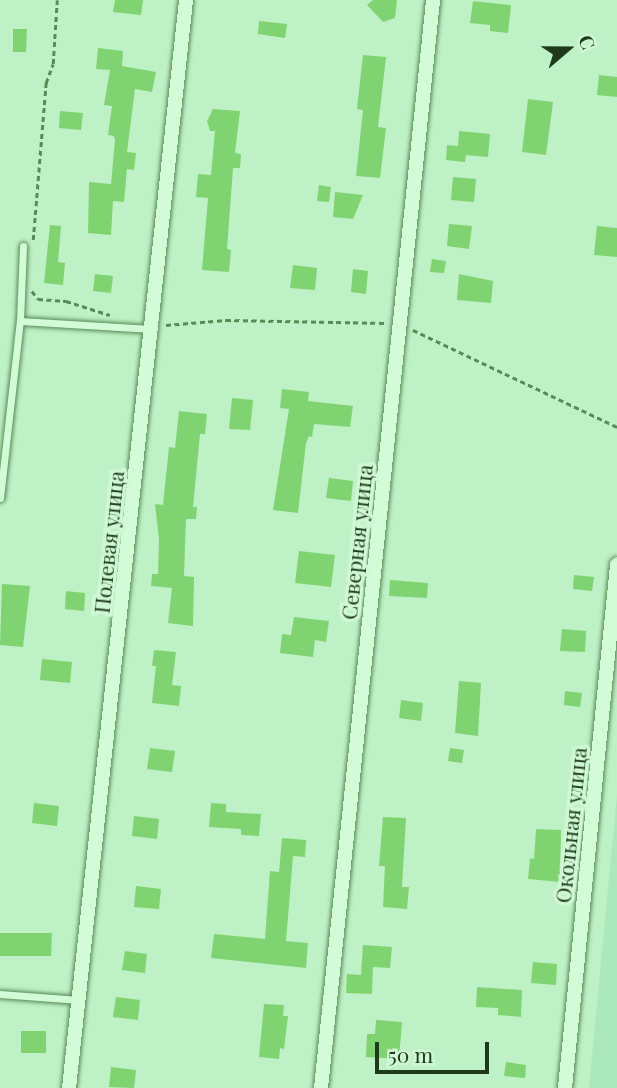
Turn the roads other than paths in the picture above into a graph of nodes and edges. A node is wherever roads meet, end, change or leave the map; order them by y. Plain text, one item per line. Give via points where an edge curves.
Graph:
1 (186, 0) edge
2 (433, 0) edge
3 (23, 246) dead end
4 (20, 321) junction
5 (153, 323) junction
6 (0, 498) edge
7 (617, 565) edge
8 (0, 994) edge
9 (79, 1000) junction
10 (69, 1088) edge
11 (321, 1088) edge
12 (565, 1088) edge

1 - 5 street, Полевая улица
2 - 11 street, Северная улица
3 - 4 lane
4 - 5 lane
4 - 6 lane
5 - 9 street, Полевая улица
7 - 12 street, Окольная улица
8 - 9 lane
9 - 10 street, Полевая улица

